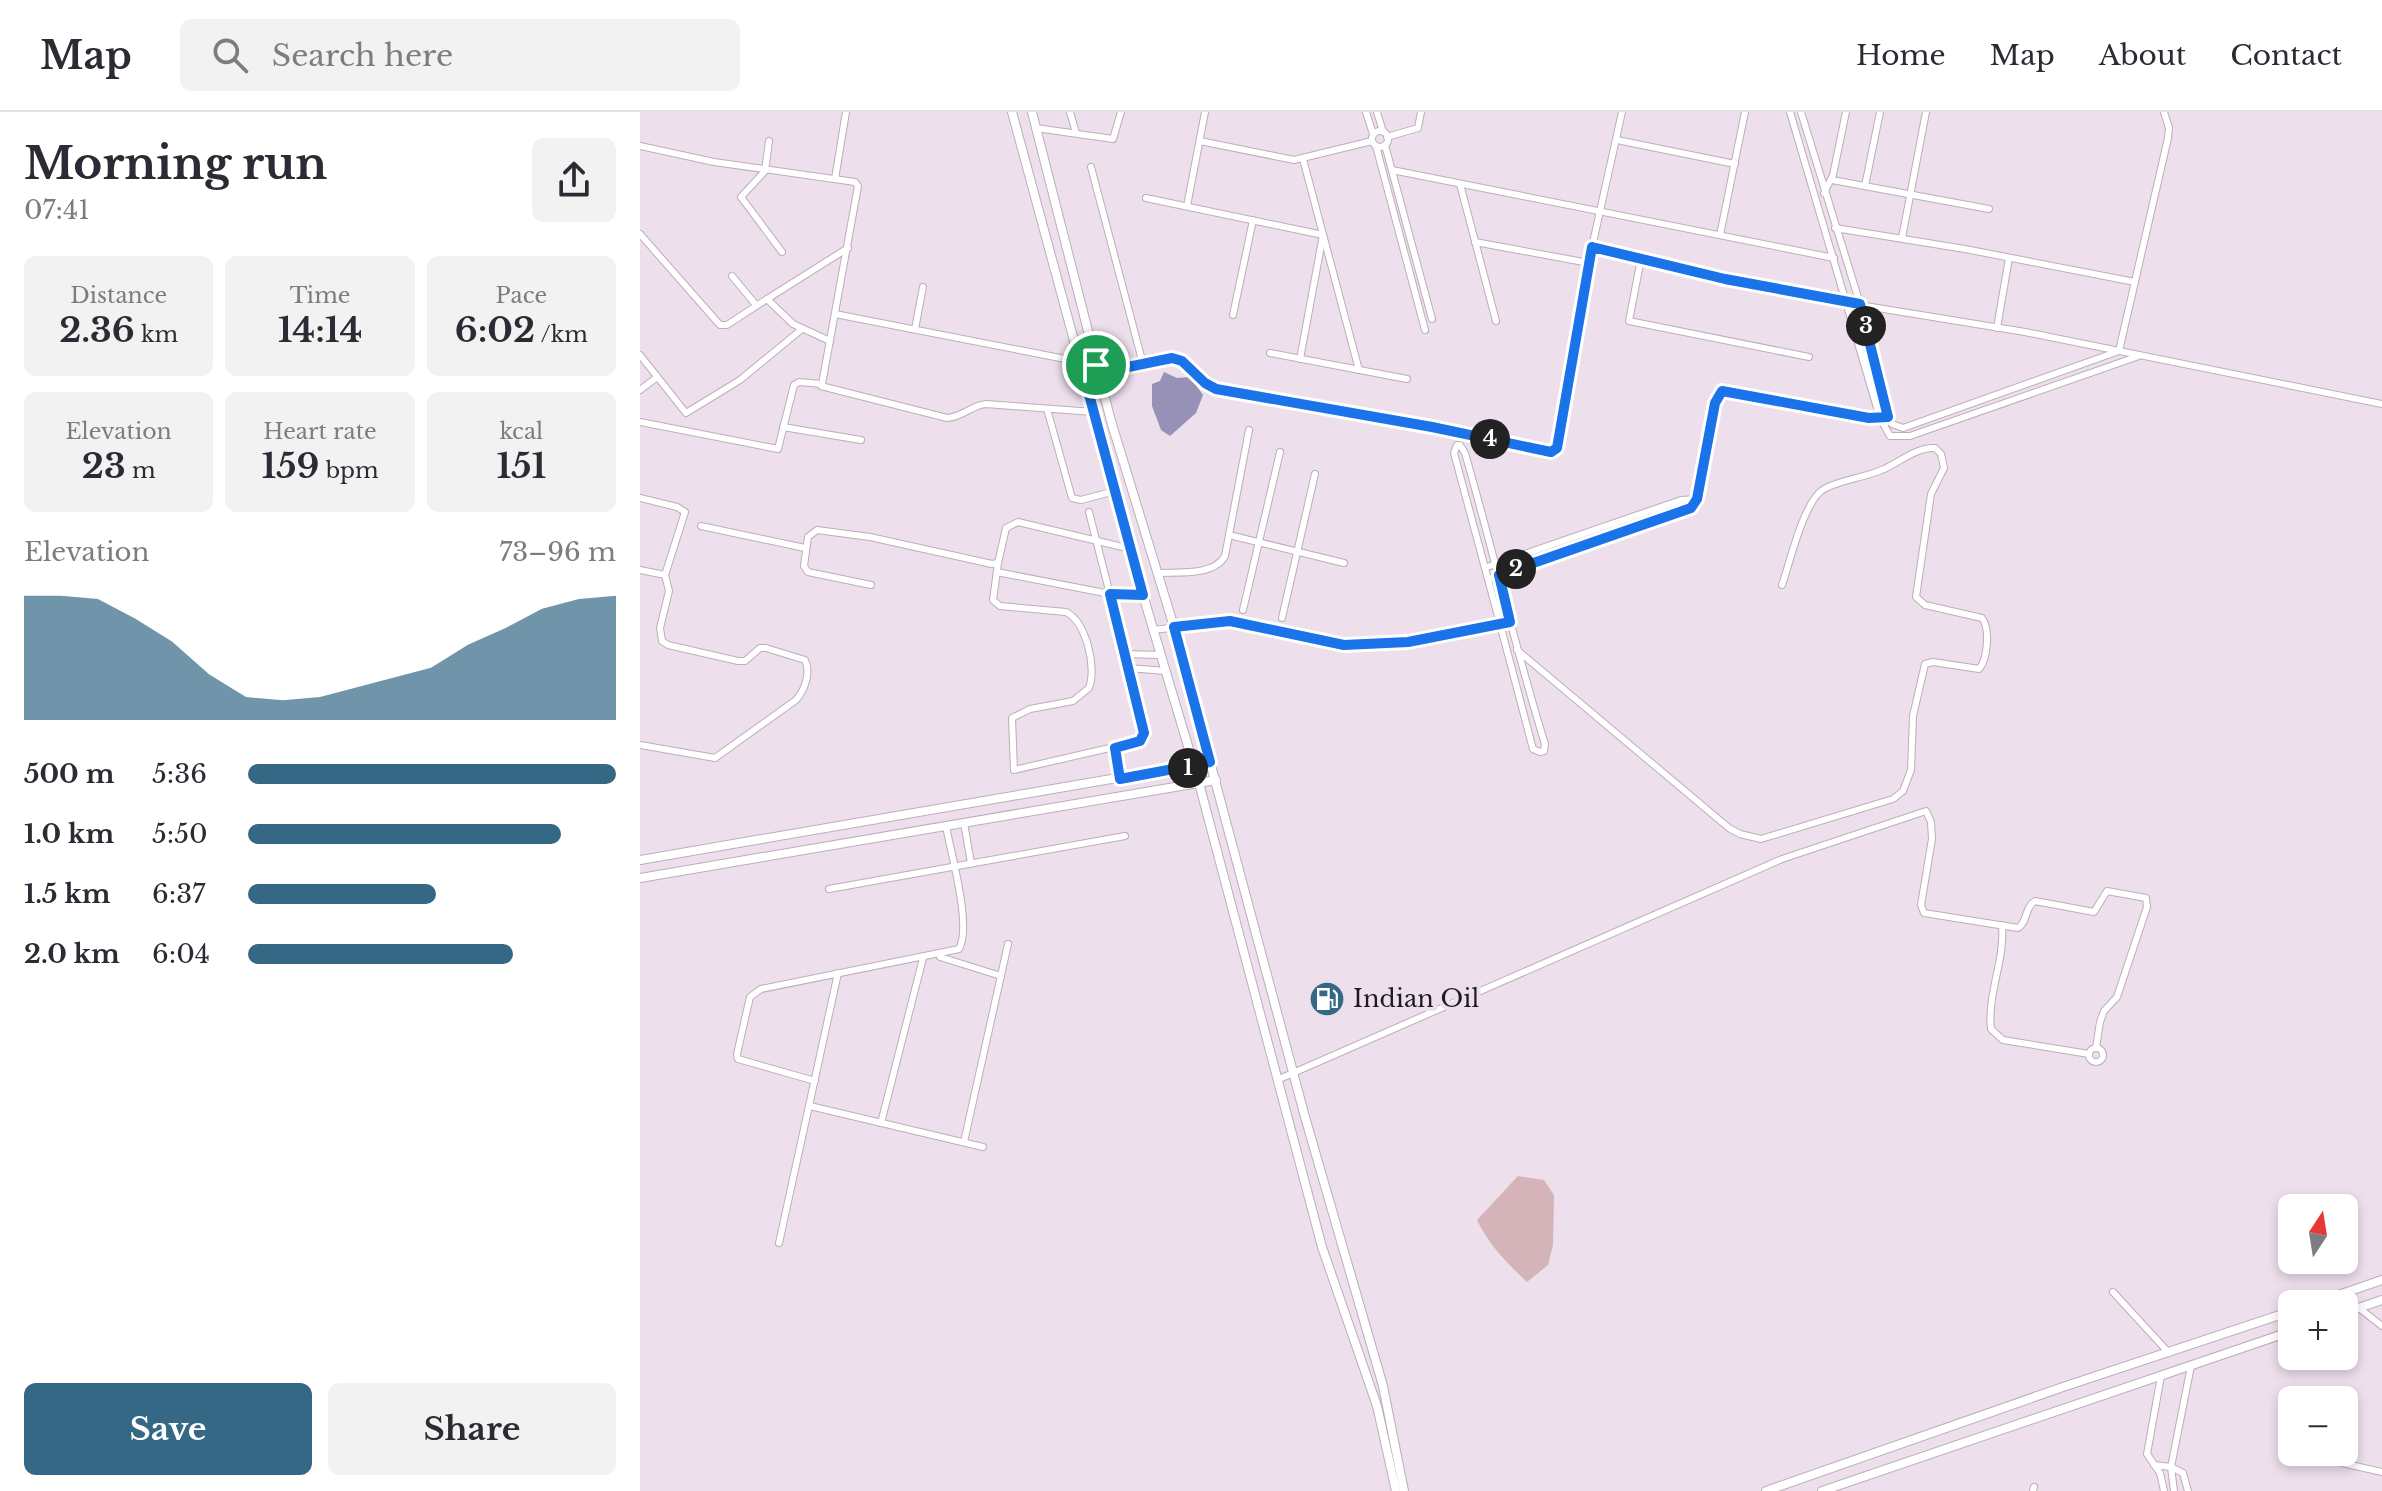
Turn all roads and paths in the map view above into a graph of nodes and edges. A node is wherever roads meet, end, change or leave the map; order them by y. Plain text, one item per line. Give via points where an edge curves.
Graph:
1 (846, 112) edge
2 (1012, 112) edge
3 (1032, 112) edge
4 (1070, 112) edge
5 (1121, 112) edge
6 (1205, 112) edge
7 (1366, 112) edge
8 (1377, 112) edge
9 (1421, 112) edge
10 (1622, 112) edge
11 (1745, 112) edge
12 (1790, 112) edge
13 (1801, 112) edge
14 (1846, 112) edge
15 (1880, 112) edge
16 (1926, 112) edge
17 (2164, 112) edge
18 (1036, 128) junction
19 (1076, 133) junction
20 (1385, 138) junction
21 (1374, 140) junction
22 (1617, 140) junction
23 (769, 141) dead end
24 (1200, 141) junction
25 (640, 146) edge
26 (1303, 159) junction
27 (1735, 164) junction
28 (1091, 167) dead end
29 (1392, 170) junction
30 (765, 171) junction
31 (835, 179) junction
32 (1832, 180) junction
33 (1460, 184) junction
34 (1865, 186) junction
35 (1824, 193) junction
36 (1911, 194) junction
37 (1146, 198) dead end
38 (1187, 206) junction
39 (1989, 209) dead end
40 (1600, 211) junction
41 (1253, 220) junction
42 (1835, 228) junction
43 (640, 234) edge
44 (1323, 235) junction
45 (1720, 235) junction
46 (1902, 238) junction
47 (1475, 242) junction
48 (1592, 247) junction
49 (848, 248) junction
50 (782, 252) dead end
51 (1834, 258) junction
52 (2009, 258) junction
53 (1641, 259) junction
54 (1589, 263) junction
55 (732, 276) dead end
56 (2135, 282) junction
57 (923, 287) dead end
58 (767, 299) junction
59 (1847, 303) junction
60 (1860, 304) junction
61 (756, 305) junction
62 (835, 314) junction
63 (1233, 315) dead end
64 (1432, 319) dead end
65 (1496, 321) dead end
66 (1997, 328) junction
67 (802, 329) junction
68 (915, 329) junction
69 (1425, 330) dead end
70 (830, 341) junction
71 (2119, 351) junction
72 (1270, 353) dead end
73 (640, 355) edge
74 (2139, 356) junction
75 (1809, 357) dead end
76 (1300, 359) junction
77 (1080, 361) junction
78 (1143, 364) junction
79 (1096, 365) junction
80 (1359, 370) junction
81 (656, 378) junction
82 (1407, 379) dead end
83 (821, 386) junction
84 (640, 390) edge
85 (2382, 404) edge
86 (1047, 409) junction
87 (1094, 412) junction
88 (1888, 417) junction
89 (1880, 418) junction
90 (640, 422) edge
91 (783, 427) junction
92 (1896, 427) junction
93 (1249, 430) dead end
94 (1893, 437) junction
95 (861, 440) dead end
96 (1280, 452) dead end
97 (1315, 474) dead end
98 (1115, 491) junction
99 (640, 498) edge
100 (1697, 499) junction
101 (1089, 512) dead end
102 (701, 526) dead end
103 (1229, 535) junction
104 (1098, 539) junction
105 (1258, 542) junction
106 (805, 548) junction
107 (1131, 549) junction
108 (1297, 552) junction
109 (998, 563) junction
110 (1344, 563) dead end
111 (1497, 563) junction
112 (1487, 567) junction
113 (640, 570) edge
114 (997, 572) junction
115 (1158, 573) junction
116 (665, 575) junction
117 (1499, 575) junction
118 (1490, 578) junction
119 (871, 585) dead end
120 (1782, 585) dead end
121 (1110, 594) junction
122 (1143, 595) junction
123 (1243, 610) dead end
124 (1282, 618) dead end
125 (1510, 622) junction
126 (1499, 623) junction
127 (1174, 627) junction
128 (1153, 630) junction
129 (1517, 650) junction
130 (1125, 654) junction
131 (1160, 655) junction
132 (1129, 668) junction
133 (1165, 671) junction
134 (640, 745) edge
135 (1115, 748) junction
136 (1210, 762) junction
137 (1194, 767) junction
138 (1120, 779) junction
139 (1216, 780) junction
140 (1199, 783) junction
141 (964, 823) junction
142 (946, 826) junction
143 (1125, 836) dead end
144 (640, 860) edge
145 (971, 863) junction
146 (953, 866) junction
147 (640, 878) edge
148 (829, 889) dead end
149 (2002, 925) junction
150 (1008, 944) dead end
151 (937, 956) junction
152 (923, 958) junction
153 (838, 973) junction
154 (1001, 976) junction
155 (2096, 1048) junction
156 (2089, 1054) junction
157 (1294, 1070) junction
158 (1277, 1078) junction
159 (815, 1081) junction
160 (810, 1106) junction
161 (881, 1123) junction
162 (964, 1142) junction
163 (983, 1147) dead end
164 (779, 1243) dead end
165 (2382, 1280) edge
166 (2353, 1290) edge
167 (2113, 1292) dead end
168 (2382, 1300) edge
169 (2359, 1308) joint
170 (2278, 1316) edge
171 (2382, 1326) edge
172 (2278, 1336) edge
173 (2169, 1353) junction
174 (2191, 1366) junction
175 (2161, 1376) junction
176 (2019, 1402) junction
177 (2027, 1421) junction
178 (2154, 1465) junction
179 (2355, 1466) edge
180 (2171, 1467) junction
181 (2382, 1472) edge
182 (1396, 1491) edge
183 (1404, 1491) edge
184 (1766, 1491) edge
185 (1822, 1491) edge
186 (2164, 1491) edge
187 (2174, 1491) edge
188 (2188, 1491) edge

1 - 31 street
2 - 77 street
3 - 18 street
4 - 19 street
5 - 19 street via 1113,139
6 - 24 street
7 - 21 street
8 - 20 street
9 - 20 street via 1418,128
10 - 22 street
11 - 27 street
12 - 51 street
13 - 35 street
14 - 32 street
15 - 34 street
16 - 36 street
17 - 56 street via 2168,138
18 - 19 street
18 - 79 street
20 - 21 street
20 - 21 street
20 - 29 street
21 - 26 street
21 - 69 street
22 - 27 street
22 - 40 street
23 - 30 street
24 - 26 street
24 - 38 street
25 - 30 street
26 - 44 street
27 - 45 street
28 - 78 street
29 - 33 street
29 - 64 street
30 - 31 street
30 - 50 street via 741,197
31 - 49 street via 858,186
32 - 34 street
32 - 35 street
33 - 40 street
33 - 47 street
34 - 36 street
35 - 42 street
36 - 39 street
36 - 46 street
37 - 38 street
38 - 41 street
40 - 45 street
40 - 48 street
41 - 44 street
41 - 63 street
42 - 46 street
42 - 60 street
43 - 61 street via 720,325
44 - 76 street
44 - 80 street
45 - 51 street
46 - 52 street
47 - 54 street
47 - 65 street
48 - 53 street
48 - 54 street
49 - 58 street
49 - 62 street
51 - 59 street
52 - 56 street
52 - 66 street
53 - 59 street
53 - 75 street via 1629,321
54 - 78 street via 1557,448 1551,452 1216,389 1172,358
55 - 61 street
56 - 71 street
57 - 68 street
58 - 61 street
58 - 67 street
59 - 60 street
59 - 89 street
60 - 66 street
60 - 88 street
62 - 68 street
62 - 70 street
66 - 71 street
67 - 70 street
67 - 81 street via 740,380 688,412
68 - 77 street
70 - 83 street
71 - 74 street
71 - 92 street
72 - 76 street
73 - 81 street
74 - 85 street
74 - 94 street via 1910,436
76 - 80 street
77 - 79 street
77 - 87 street
78 - 79 street
79 - 115 street
80 - 82 street
81 - 84 street
83 - 86 street via 947,418 980,405
83 - 91 street via 796,383
86 - 87 street
86 - 98 street via 1070,496 1081,500
87 - 98 street
88 - 89 street
88 - 92 street
89 - 94 street
89 - 100 street via 1722,391 1715,403
90 - 91 street via 778,449
91 - 95 street
92 - 94 street
93 - 103 street
96 - 105 street
97 - 108 street
98 - 107 street
99 - 116 street via 685,512
100 - 111 street
100 - 117 street via 1686,511
101 - 104 street
102 - 106 street
103 - 105 street
103 - 115 street via 1220,564
104 - 107 street
104 - 109 street via 1010,523
104 - 121 street
105 - 108 street
105 - 123 street
106 - 109 street via 817,530
106 - 119 street via 808,572
107 - 122 street
108 - 110 street
108 - 124 street
109 - 114 street
111 - 112 street
111 - 112 street via 1465,453 1457,445 1454,453
111 - 117 street
112 - 118 street
113 - 116 street
114 - 121 street
114 - 135 street via 993,600 1000,606 1073,615 1080,623 1092,671 1089,688 1073,701 1012,718 1012,768
115 - 127 street
116 - 134 street via 669,591 660,635 668,645 738,661 766,648 805,660 808,668 796,700 715,758
117 - 118 street
117 - 125 street
118 - 126 street
120 - 129 street via 1817,493 1935,448 1944,468 1933,486 1916,597 1925,605 1982,618 1987,626 1979,669 1925,664 1913,716 1911,770 1903,791 1893,799 1761,839 1729,828
121 - 122 street
121 - 130 street
122 - 128 street
125 - 126 street
125 - 129 street
126 - 127 street via 1408,642 1344,645 1230,621
126 - 129 street via 1533,749 1540,752 1545,744
127 - 128 street
127 - 136 street
128 - 131 street
130 - 131 street
130 - 132 street
131 - 133 street
132 - 133 street
132 - 135 street via 1144,733 1140,741
133 - 137 street
135 - 138 street
136 - 137 street
136 - 139 street
137 - 138 street
137 - 140 street
138 - 144 street
139 - 140 street
139 - 157 street
140 - 141 street
140 - 158 street
141 - 142 street
141 - 145 street
142 - 146 street
142 - 147 street
143 - 145 street
145 - 146 street
146 - 148 street
146 - 151 street via 963,942 954,952
149 - 155 street via 2020,928 2027,907 2035,901 2094,912 2107,891 2146,898 2124,979 2104,1011
149 - 156 street via 2004,948 1990,1021 1995,1034 2003,1040
149 - 157 street via 1922,912 1932,829 1926,811 1782,859
150 - 154 street
151 - 152 street
151 - 154 street
152 - 153 street
152 - 161 street
153 - 159 street
153 - 159 street via 753,992 740,1039 737,1054 742,1062
154 - 162 street
155 - 156 street
155 - 156 street via 2103,1053 2100,1061 2094,1062
157 - 158 street
157 - 183 street via 1383,1386
158 - 182 street via 1322,1247 1377,1406
159 - 160 street
160 - 161 street
160 - 164 street
161 - 162 street
162 - 163 street
165 - 166 street
167 - 173 street
168 - 169 street
169 - 171 street
170 - 173 street
172 - 174 street
173 - 176 street
174 - 175 street
174 - 180 street
175 - 177 street
175 - 178 street via 2147,1448
176 - 177 street
176 - 184 street
177 - 185 street
178 - 180 street
178 - 186 street
179 - 181 street
180 - 187 street
180 - 188 street via 2183,1473

